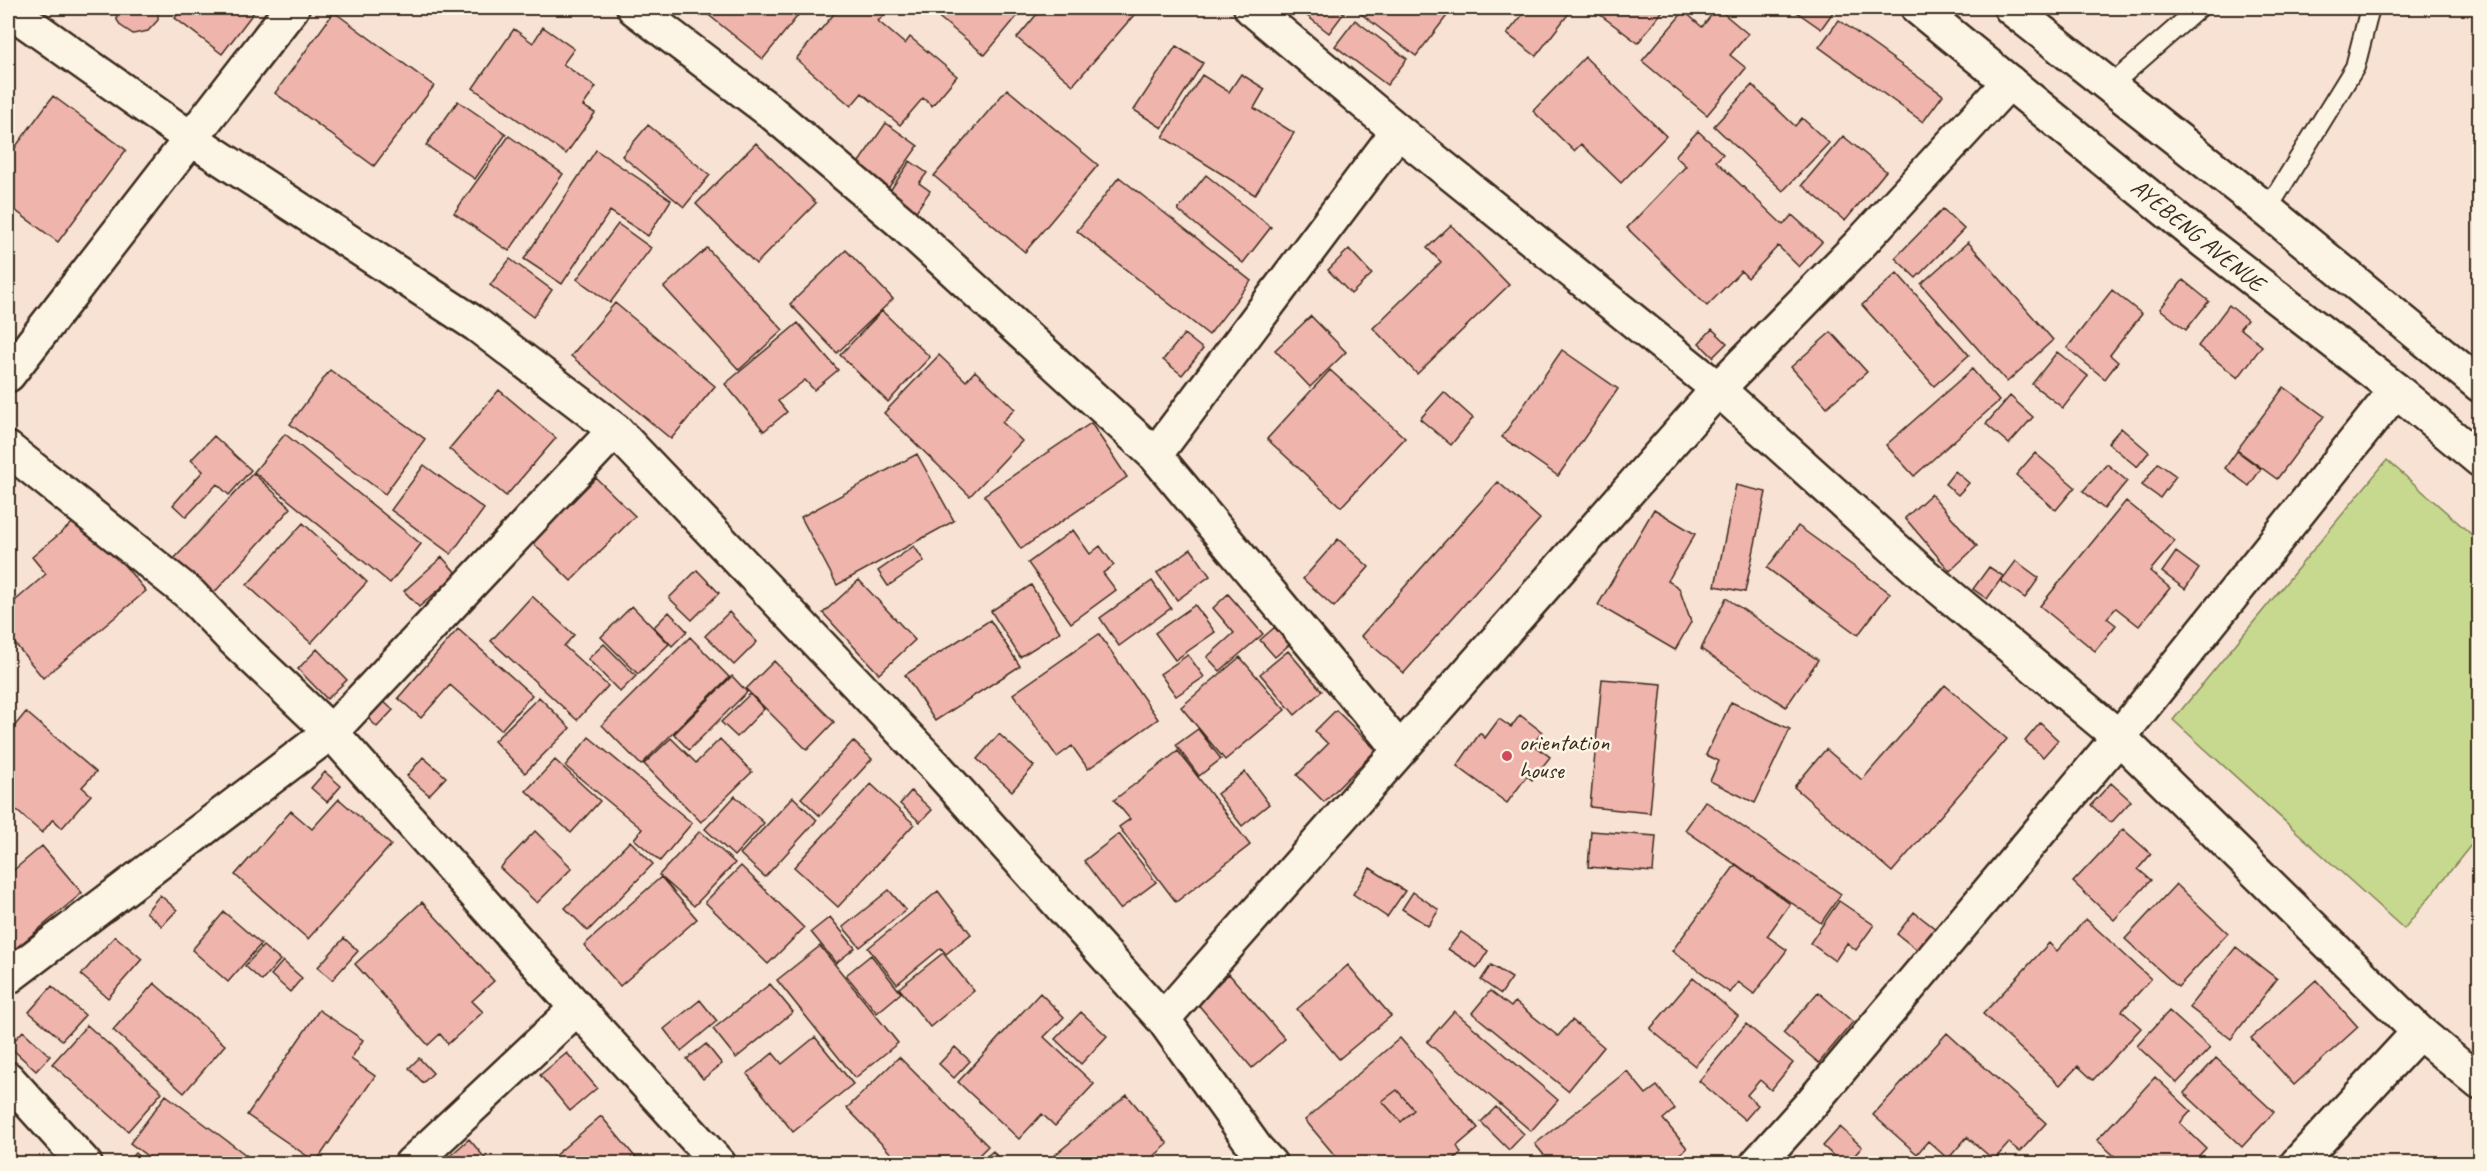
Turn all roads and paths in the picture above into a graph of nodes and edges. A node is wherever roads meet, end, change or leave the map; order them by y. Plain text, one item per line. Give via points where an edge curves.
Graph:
1 (292, 8) edge
2 (634, 8) edge
3 (1251, 8) edge
4 (1918, 8) edge
5 (2199, 8) edge
6 (2370, 8) edge
7 (8, 9) edge
8 (2020, 10) edge
9 (2009, 82) junction
10 (2110, 86) junction
11 (1398, 131) junction
12 (190, 138) junction
13 (2267, 210) junction
14 (8, 375) edge
15 (2480, 385) edge
16 (1718, 389) junction
17 (2396, 390) junction
18 (615, 430) junction
19 (8, 448) edge
20 (1155, 455) junction
21 (2480, 460) edge
22 (331, 732) junction
23 (2120, 737) junction
24 (1400, 750) junction
25 (8, 977) edge
26 (577, 1008) junction
27 (1163, 1019) junction
28 (2419, 1032) junction
29 (8, 1079) edge
30 (2480, 1083) edge
31 (1256, 1159) edge
32 (85, 1164) edge
33 (411, 1164) edge
34 (719, 1164) edge
35 (1757, 1164) edge
36 (2297, 1164) edge

1 - 12 street
2 - 20 street via 770,111 900,220
3 - 11 street
4 - 9 street, AYEBENG AVENUE
5 - 10 lane
6 - 13 lane via 2355,67
7 - 12 street
8 - 10 street
9 - 16 street via 1859,245
9 - 17 street, AYEBENG AVENUE via 2205,242
10 - 13 street
11 - 16 street
11 - 20 street
12 - 14 street
12 - 18 street via 477,325
13 - 15 street
16 - 23 street via 1922,573
16 - 24 street
17 - 21 street, AYEBENG AVENUE
17 - 23 street
18 - 22 street
18 - 27 street via 928,759
19 - 22 street via 192,595
20 - 24 street
22 - 25 street
22 - 26 street
23 - 28 street
23 - 35 street
24 - 27 street
26 - 33 street
26 - 34 street
27 - 31 street
28 - 30 street
28 - 36 street
29 - 32 street

